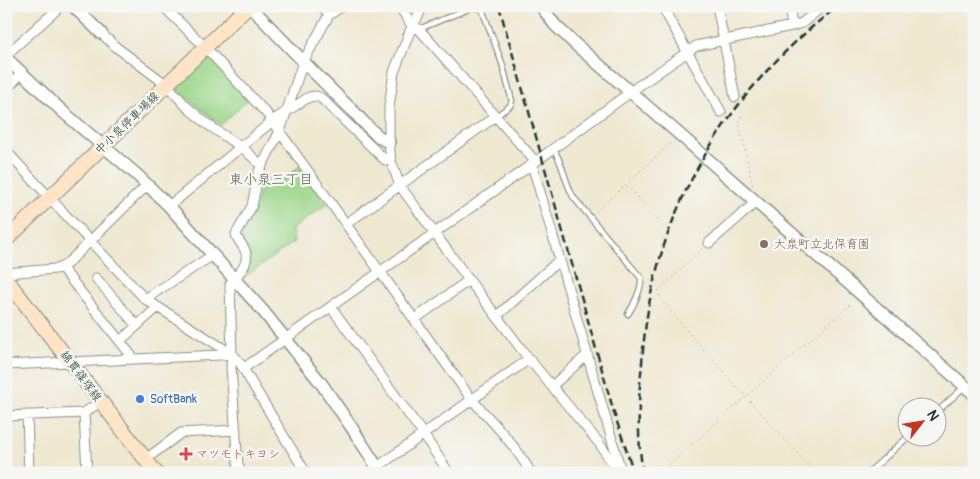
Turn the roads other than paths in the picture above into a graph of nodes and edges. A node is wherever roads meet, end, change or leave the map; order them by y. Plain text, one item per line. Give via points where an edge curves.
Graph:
1 (60, 6) edge
2 (73, 6) edge
3 (163, 6) edge
4 (249, 6) edge
5 (322, 6) edge
6 (342, 6) edge
7 (399, 6) edge
8 (422, 6) edge
9 (541, 6) edge
10 (662, 6) edge
11 (717, 6) edge
12 (788, 6) edge
13 (823, 6) edge
14 (329, 15) junction
15 (792, 26) junction
16 (415, 27) junction
17 (101, 33) joint
18 (724, 40) junction
19 (206, 48) junction
20 (687, 51) junction
21 (6, 56) edge
22 (303, 62) junction
23 (22, 73) junction
24 (166, 85) junction
25 (6, 89) edge
26 (630, 92) junction
27 (735, 97) dead end
28 (286, 112) junction
29 (721, 112) dead end
30 (496, 116) junction
31 (361, 119) junction
32 (272, 121) junction
33 (353, 129) junction
34 (280, 131) junction
35 (388, 142) junction
36 (103, 146) junction
37 (241, 147) junction
38 (553, 148) junction
39 (6, 150) edge
40 (390, 161) junction
41 (533, 163) junction
42 (262, 166) junction
43 (147, 185) junction
44 (400, 186) junction
45 (50, 198) junction
46 (752, 198) junction
47 (169, 206) junction
48 (346, 224) junction
49 (435, 233) junction
50 (6, 240) edge
51 (90, 241) junction
52 (709, 243) road end
53 (212, 254) junction
54 (560, 261) junction
55 (61, 267) junction
56 (380, 271) junction
57 (6, 273) edge
58 (96, 278) dead end
59 (6, 279) edge
60 (234, 279) junction
61 (469, 280) junction
62 (145, 299) junction
63 (158, 307) junction
64 (331, 307) junction
65 (628, 314) dead end
66 (497, 316) junction
67 (415, 320) junction
68 (137, 326) junction
69 (286, 339) junction
70 (120, 341) junction
71 (232, 354) junction
72 (588, 355) junction
73 (134, 359) junction
74 (529, 359) junction
75 (71, 362) junction
76 (6, 365) edge
77 (244, 368) junction
78 (552, 386) junction
79 (970, 390) edge
80 (472, 400) junction
81 (101, 401) junction
82 (948, 404) edge
83 (84, 414) junction
84 (6, 416) edge
85 (27, 416) junction
86 (236, 430) junction
87 (422, 434) junction
88 (898, 446) edge
89 (146, 460) junction
90 (376, 471) edge
91 (29, 473) edge
92 (87, 473) edge
93 (156, 473) edge
94 (242, 473) edge
95 (306, 473) edge
96 (449, 473) edge
97 (531, 473) edge
98 (620, 473) edge
99 (868, 473) edge

1 - 21 street
2 - 17 street
3 - 19 street
4 - 19 main road, 中小泉停車場線
4 - 22 street
5 - 14 street
6 - 14 street
7 - 16 street
8 - 16 street
9 - 26 street via 569,38
10 - 20 street
11 - 18 street
12 - 15 street
13 - 15 street via 802,23
14 - 22 street
15 - 18 street
16 - 30 street
16 - 30 lane via 473,8 482,9 512,101
16 - 35 street via 394,72
17 - 24 street
18 - 20 street
18 - 27 street
19 - 24 main road, 中小泉停車場線
19 - 32 street
20 - 26 street
20 - 29 street
21 - 23 street
22 - 28 street
22 - 31 street
23 - 25 street
23 - 36 street
24 - 36 main road, 中小泉停車場線
24 - 37 street via 207,124
26 - 38 street
26 - 46 street
28 - 32 street
28 - 33 street via 316,96
28 - 34 street
30 - 41 street
30 - 44 street
31 - 33 street
31 - 35 street
32 - 34 street
32 - 37 street
33 - 40 street via 385,160
34 - 42 street
34 - 48 street
35 - 40 street
36 - 43 street
36 - 45 main road, 中小泉停車場線
37 - 42 street
37 - 47 street
38 - 41 street
38 - 65 lane via 574,198 641,278
39 - 45 street
40 - 44 street
41 - 49 street
41 - 54 street
42 - 60 street via 252,206 236,234 246,260
43 - 47 street
43 - 51 street
44 - 48 street
44 - 49 street
45 - 50 main road, 中小泉停車場線
45 - 51 street
46 - 52 street
46 - 79 street
47 - 53 street
48 - 56 street
49 - 56 street
49 - 61 street
51 - 55 street
51 - 62 street
53 - 60 street
53 - 62 street
54 - 66 street
54 - 72 street
55 - 57 street
55 - 70 street
56 - 64 street
56 - 67 street
58 - 68 street
59 - 75 main road, 綿貫篠塚線
60 - 69 street
60 - 71 street via 230,284
61 - 66 street
61 - 67 street
62 - 63 street
63 - 68 street
63 - 71 street
64 - 69 street
64 - 87 street
66 - 74 street
67 - 80 street
68 - 70 street
69 - 77 street
69 - 90 street via 350,425
70 - 73 street
71 - 73 street
71 - 77 street
71 - 86 street
72 - 78 street
72 - 98 street
73 - 75 street
74 - 78 street
74 - 80 street
75 - 76 street
75 - 81 main road, 綿貫篠塚線
77 - 95 street
78 - 98 street via 600,443
79 - 82 lane
80 - 87 street
80 - 97 street via 504,432
81 - 83 street
81 - 89 main road, 綿貫篠塚線
83 - 85 street
83 - 92 street
84 - 85 street
85 - 91 street
86 - 89 street via 181,433
86 - 94 street via 238,466
87 - 90 street
87 - 96 street
88 - 99 lane
89 - 93 main road, 綿貫篠塚線

